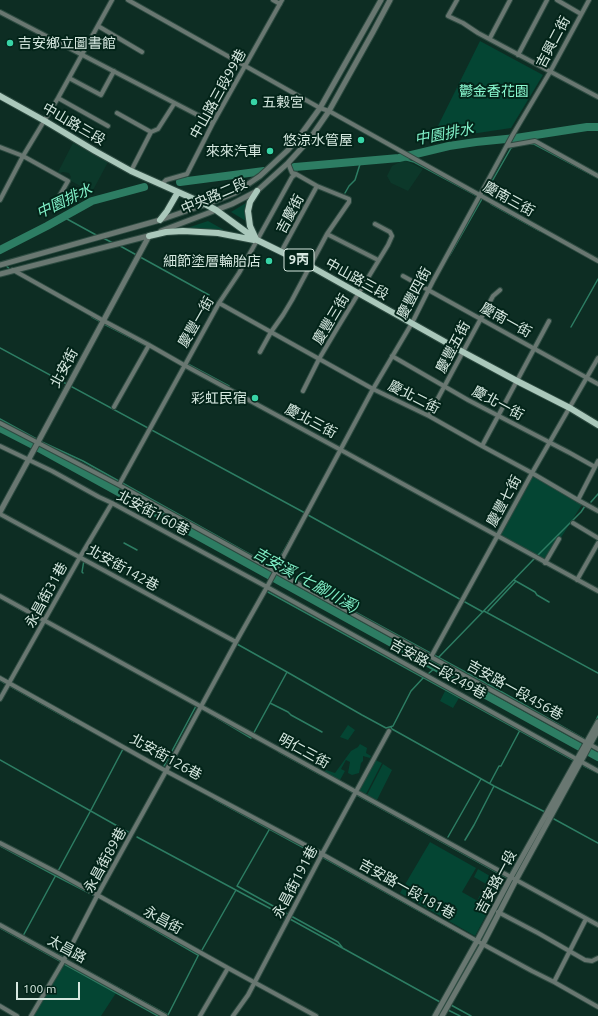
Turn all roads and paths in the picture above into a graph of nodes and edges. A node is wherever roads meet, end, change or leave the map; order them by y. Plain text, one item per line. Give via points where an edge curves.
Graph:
1 (112, 0) edge
2 (128, 0) edge
3 (272, 0) edge
4 (380, 0) edge
5 (390, 0) edge
6 (457, 0) edge
7 (510, 0) edge
8 (547, 0) edge
9 (557, 0) edge
10 (589, 0) edge
11 (281, 2) edge
12 (0, 12) edge
13 (581, 14) junction
14 (98, 26) junction
15 (490, 38) junction
16 (142, 52) dead end
17 (82, 54) junction
18 (518, 54) junction
19 (246, 66) junction
20 (114, 71) junction
21 (550, 72) junction
22 (69, 78) junction
23 (0, 96) edge
24 (598, 97) edge
25 (58, 98) junction
26 (174, 104) junction
27 (324, 110) junction
28 (117, 113) dead end
29 (45, 121) junction
30 (213, 124) junction
31 (108, 126) dead end
32 (151, 132) junction
33 (507, 146) junction
34 (0, 147) edge
35 (23, 156) junction
36 (288, 163) junction
37 (132, 170) junction
38 (296, 174) junction
39 (598, 176) edge
40 (162, 184) junction
41 (317, 186) junction
42 (257, 191) junction
43 (178, 192) junction
44 (480, 195) junction
45 (0, 200) edge
46 (56, 202) dead end
47 (205, 204) junction
48 (216, 210) junction
49 (160, 220) junction
50 (375, 224) dead end
51 (327, 234) junction
52 (149, 236) junction
53 (257, 240) junction
54 (281, 252) junction
55 (378, 260) junction
56 (598, 261) edge
57 (0, 265) edge
58 (310, 266) junction
59 (13, 270) junction
60 (0, 274) edge
61 (403, 276) dead end
62 (428, 290) junction
63 (500, 290) dead end
64 (358, 294) junction
65 (219, 303) junction
66 (480, 319) junction
67 (104, 321) junction
68 (549, 321) dead end
69 (412, 323) junction
70 (271, 332) junction
71 (149, 345) junction
72 (534, 348) junction
73 (260, 352) dead end
74 (463, 352) junction
75 (392, 356) junction
76 (598, 358) edge
77 (319, 359) junction
78 (184, 366) junction
79 (587, 377) junction
80 (517, 381) junction
81 (598, 384) edge
82 (444, 386) junction
83 (373, 388) junction
84 (303, 391) dead end
85 (114, 406) dead end
86 (570, 408) junction
87 (498, 415) junction
88 (429, 416) junction
89 (0, 423) edge
90 (598, 425) edge
91 (549, 443) junction
92 (36, 445) junction
93 (0, 446) edge
94 (482, 446) junction
95 (341, 450) junction
96 (29, 459) junction
97 (598, 461) edge
98 (595, 468) junction
99 (532, 472) junction
100 (119, 484) junction
101 (578, 500) junction
102 (112, 503) junction
103 (0, 511) edge
104 (598, 511) edge
105 (573, 523) dead end
106 (497, 536) junction
107 (598, 538) edge
108 (558, 539) dead end
109 (598, 543) edge
110 (80, 557) junction
111 (545, 563) junction
112 (275, 571) junction
113 (577, 580) junction
114 (267, 587) junction
115 (598, 591) edge
116 (0, 596) edge
117 (44, 619) junction
118 (236, 642) junction
119 (431, 656) junction
120 (0, 678) edge
121 (9, 683) junction
122 (0, 699) edge
123 (200, 708) junction
124 (598, 722) edge
125 (598, 730) edge
126 (389, 731) dead end
127 (589, 744) junction
128 (598, 749) edge
129 (579, 760) junction
130 (166, 771) junction
131 (598, 771) edge
132 (356, 792) junction
133 (0, 843) edge
134 (322, 854) junction
135 (513, 879) junction
136 (97, 896) junction
137 (497, 911) junction
138 (586, 919) junction
139 (0, 925) edge
140 (598, 925) edge
141 (480, 942) junction
142 (569, 952) junction
143 (598, 958) edge
144 (64, 960) junction
145 (228, 968) junction
146 (254, 982) junction
147 (554, 982) junction
148 (0, 1006) edge
149 (598, 1006) edge
150 (17, 1016) edge
151 (31, 1016) edge
152 (166, 1016) edge
153 (200, 1016) edge
154 (233, 1016) edge
155 (316, 1016) edge
156 (435, 1016) edge
157 (442, 1016) edge

1 - 14 street
2 - 19 street
3 - 11 street
4 - 27 street, 中央路二段
5 - 27 street, 中央路二段
6 - 15 street via 448,16
7 - 15 street
8 - 18 street
9 - 13 street
10 - 13 street, 吉興二街
11 - 19 street, 中山路三段99巷
12 - 17 street
13 - 21 street, 吉興二街
14 - 16 street
14 - 17 street
15 - 18 street
17 - 20 street
17 - 22 street
18 - 21 street
19 - 27 street
19 - 30 street, 中山路三段99巷
20 - 22 street via 101,95
20 - 26 street
21 - 24 street
21 - 33 street, 吉興二街
22 - 25 street
23 - 29 main road, 中山路三段 / 9丙
25 - 29 street
25 - 31 street
26 - 30 street
26 - 32 street via 158,129
27 - 36 street, 中央路二段 via 309,140
27 - 44 street, 慶南三街
27 - 47 street, 中央路二段 via 288,150 260,176 235,193
28 - 32 street
29 - 35 street
29 - 37 main road, 中山路三段 / 9丙
30 - 40 street, 中山路三段99巷 via 187,174 166,180
32 - 37 street
33 - 39 street via 535,140
33 - 44 street, 慶豐四街
34 - 35 street
35 - 45 street
35 - 46 street via 68,181
36 - 38 street via 292,173
36 - 42 street, 中央路二段
37 - 40 main road, 中山路三段 / 9丙
38 - 41 street
38 - 53 street, 慶豐一街
40 - 43 main road, 中山路三段 / 9丙
41 - 51 street via 349,199
41 - 54 street, 吉慶街
42 - 48 street, 中央路二段
42 - 53 main road via 248,211 250,226
43 - 47 main road, 中山路三段 / 9丙
43 - 49 main road
44 - 56 street, 慶南三街
44 - 62 street, 慶豐四街
47 - 48 main road, 中山路三段 / 9丙
47 - 49 street, 中央路二段
48 - 52 street, 中央路二段
48 - 53 main road, 中山路三段 / 9丙
49 - 57 street, 中央路二段
50 - 55 street, 慶豐三街 via 390,232 392,236
51 - 55 street
51 - 58 street
52 - 53 main road via 183,231 218,233
52 - 59 street, 中央路二段
52 - 67 street, 北安街
53 - 54 main road, 中山路三段 / 9丙
53 - 65 street, 慶豐一街
54 - 58 main road, 中山路三段 / 9丙
55 - 64 street, 慶豐三街
58 - 64 main road, 中山路三段 / 9丙
58 - 70 street
59 - 60 street, 中央路二段
59 - 67 street, 慶北三街
61 - 62 street, 慶南一街
62 - 66 street, 慶南一街
62 - 69 street, 慶豐四街
63 - 66 street, 慶豐五街 via 493,296
64 - 69 main road, 中山路三段 / 9丙
64 - 77 street, 慶豐三街
65 - 70 street, 慶北二街
65 - 78 street, 慶豐一街
66 - 72 street, 慶南一街
66 - 74 street, 慶豐五街
67 - 71 street, 慶北三街
67 - 92 street, 北安街
68 - 72 street
69 - 74 main road, 中山路三段 / 9丙
69 - 75 street, 慶豐四街
70 - 73 street
70 - 77 street, 慶北二街
71 - 78 street, 慶北三街
71 - 85 street
72 - 79 street, 慶南一街
72 - 80 street
74 - 80 main road, 中山路三段 / 9丙
74 - 82 street, 慶豐五街
75 - 82 street, 慶北一街
75 - 83 street, 慶豐四街
76 - 79 street, 慶豐七街
77 - 83 street, 慶北二街
77 - 84 street, 慶豐三街
78 - 95 street, 慶北三街
78 - 100 street, 慶豐一街
79 - 81 street, 慶南一街
79 - 86 street, 慶豐七街
80 - 86 main road, 中山路三段 / 9丙
80 - 87 street
82 - 87 street, 慶北一街
82 - 88 street, 慶豐五街
83 - 88 street, 慶北二街
83 - 95 street, 慶豐四街
86 - 90 main road, 中山路三段 / 9丙
86 - 91 street, 慶豐七街
87 - 91 street, 慶北一街
87 - 94 street
88 - 94 street, 慶北二街
89 - 92 street, 吉安路一段456巷
91 - 98 street, 慶北一街
91 - 99 street, 慶豐七街
92 - 96 street, 北安街
92 - 100 street, 吉安路一段456巷
93 - 96 street, 北安街160巷
94 - 99 street, 慶北二街
95 - 106 street, 慶北三街
95 - 112 street, 慶豐四街
96 - 102 street, 北安街160巷
96 - 103 street, 北安街
97 - 98 street
98 - 101 street
99 - 101 street, 慶北二街
99 - 106 street, 慶豐七街
100 - 112 street, 吉安路一段456巷
101 - 104 street, 慶北二街
102 - 110 street, 永昌街31巷
102 - 114 street, 北安街160巷
103 - 110 street, 北安街142巷
105 - 107 street
106 - 111 street, 慶北三街
106 - 119 street, 慶豐七街
108 - 111 street
109 - 113 street
110 - 117 street, 永昌街31巷
110 - 118 street, 北安街142巷
111 - 113 street, 慶北三街
112 - 114 street, 慶豐四街
112 - 119 street, 吉安路一段456巷
113 - 115 street, 慶北三街
114 - 118 street, 永昌街89巷
114 - 129 street, 吉安路一段249巷
116 - 117 street, 明仁三街
117 - 121 street, 永昌街31巷
117 - 123 street, 明仁三街
118 - 123 street, 永昌街89巷
119 - 127 street, 吉安路一段456巷
120 - 121 street, 北安街126巷
121 - 122 street, 永昌街31巷
121 - 130 street, 北安街126巷
123 - 130 street, 永昌街89巷
123 - 132 street, 明仁三街
124 - 127 street
125 - 127 street
126 - 132 street, 永昌街191巷
127 - 128 street, 吉安路一段456巷
127 - 129 street, 吉安路一段
129 - 131 street, 吉安路一段249巷
129 - 135 street, 吉安路一段
130 - 134 street, 北安街126巷
130 - 136 street, 永昌街89巷
132 - 134 street, 永昌街191巷
132 - 135 street, 明仁三街
133 - 136 street, 永昌街
134 - 141 street, 吉安路一段181巷
134 - 146 street, 永昌街191巷
135 - 137 street, 吉安路一段
135 - 138 street, 明仁三街
136 - 144 street, 永昌街89巷
136 - 145 street, 永昌街
137 - 141 street, 吉安路一段
137 - 142 street
138 - 140 street, 明仁三街
138 - 142 street
139 - 144 street, 太昌路
141 - 147 street, 吉安路一段181巷
141 - 156 street, 吉安路一段
141 - 157 street, 吉安路一段
142 - 143 street via 585,960
142 - 147 street
144 - 151 street, 永昌街89巷
144 - 152 street, 太昌路
145 - 146 street, 永昌街
145 - 153 street
146 - 154 street, 永昌街191巷
146 - 155 street, 永昌街
147 - 149 street, 吉安路一段181巷
148 - 150 street

